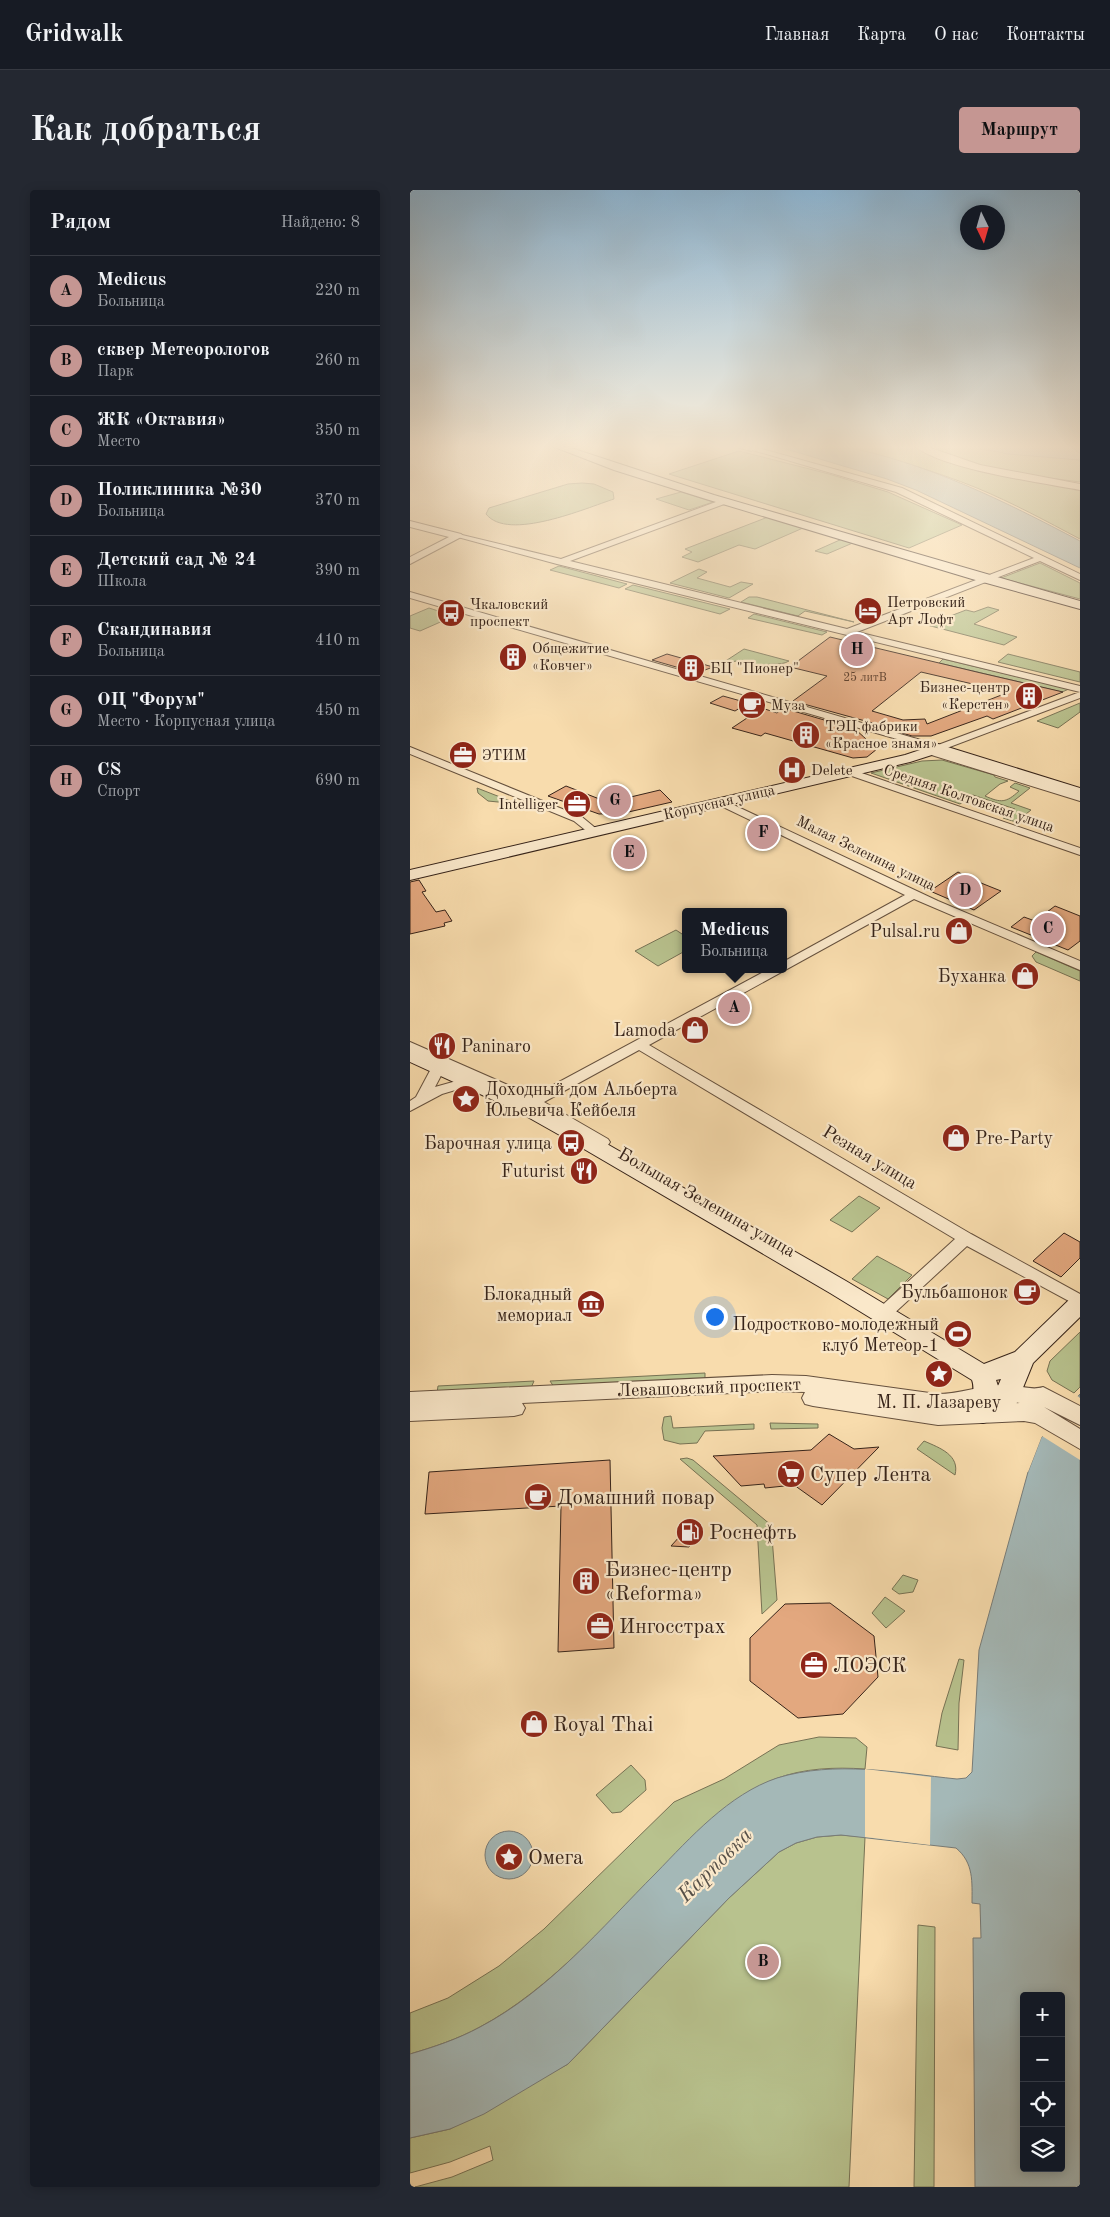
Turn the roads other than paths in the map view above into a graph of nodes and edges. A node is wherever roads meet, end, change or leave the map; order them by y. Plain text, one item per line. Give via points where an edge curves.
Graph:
1 (452, 539) edge
2 (471, 539) edge
3 (621, 539) edge
4 (852, 539) edge
5 (858, 539) edge
6 (1001, 539) edge
7 (1041, 558) junction
8 (410, 561) edge
9 (560, 562) junction
10 (1080, 576) edge
11 (985, 579) junction
12 (410, 595) edge
13 (410, 599) edge
14 (1080, 604) edge
15 (525, 628) junction
16 (848, 632) junction
17 (1080, 689) edge
18 (1080, 695) edge
19 (410, 750) edge
20 (934, 750) junction
21 (850, 772) junction
22 (1080, 793) edge
23 (1080, 798) edge
24 (722, 802) junction
25 (594, 831) junction
26 (1080, 852) edge
27 (410, 874) edge
28 (915, 894) junction
29 (787, 965) edge
30 (1079, 965) edge
31 (772, 973) edge
32 (410, 1046) edge
33 (641, 1046) junction
34 (410, 1055) edge
35 (438, 1068) junction
36 (467, 1082) junction
37 (424, 1097) junction
38 (528, 1104) junction
39 (410, 1108) edge
40 (966, 1238) junction
41 (1080, 1302) edge
42 (886, 1311) junction
43 (999, 1387) junction
44 (410, 1400) edge
45 (1049, 1410) junction
46 (410, 1414) edge
47 (1080, 1416) edge
48 (1080, 1440) edge

1 - 8 street
2 - 9 street
3 - 9 street
4 - 11 main road
5 - 11 main road
6 - 7 street
7 - 10 street
7 - 11 street
9 - 16 street
11 - 14 main road
11 - 16 street
12 - 15 street
13 - 15 street
15 - 20 street
16 - 17 street
18 - 20 street, Корпусная улица
19 - 25 street via 578,819
20 - 21 main road, Корпусная улица
20 - 22 main road
20 - 23 street
21 - 24 main road, Корпусная улица
21 - 26 street, Средняя Колтовская улица
24 - 25 main road, Корпусная улица
24 - 28 street, Малая Зеленина улица
25 - 27 main road, Корпусная улица
28 - 29 street
28 - 30 street, Малая Зеленина улица
31 - 33 street
32 - 38 street, Большая Зеленина улица
33 - 38 street
33 - 40 street, Резная улица
34 - 35 main road, Большая Зеленина улица
35 - 36 main road, Большая Зеленина улица
35 - 37 street
36 - 37 street
36 - 38 main road, Большая Зеленина улица
37 - 39 street
38 - 42 main road, Большая Зеленина улица via 579,1137
40 - 41 street, Резная улица
40 - 42 street
41 - 43 main road
42 - 43 main road, Большая Зеленина улица
43 - 44 street, Левашовский проспект via 937,1402 772,1382
43 - 45 street
43 - 45 street via 1019,1411
43 - 46 street, Левашовский проспект via 935,1416 805,1396 768,1395
45 - 47 street
45 - 48 street

